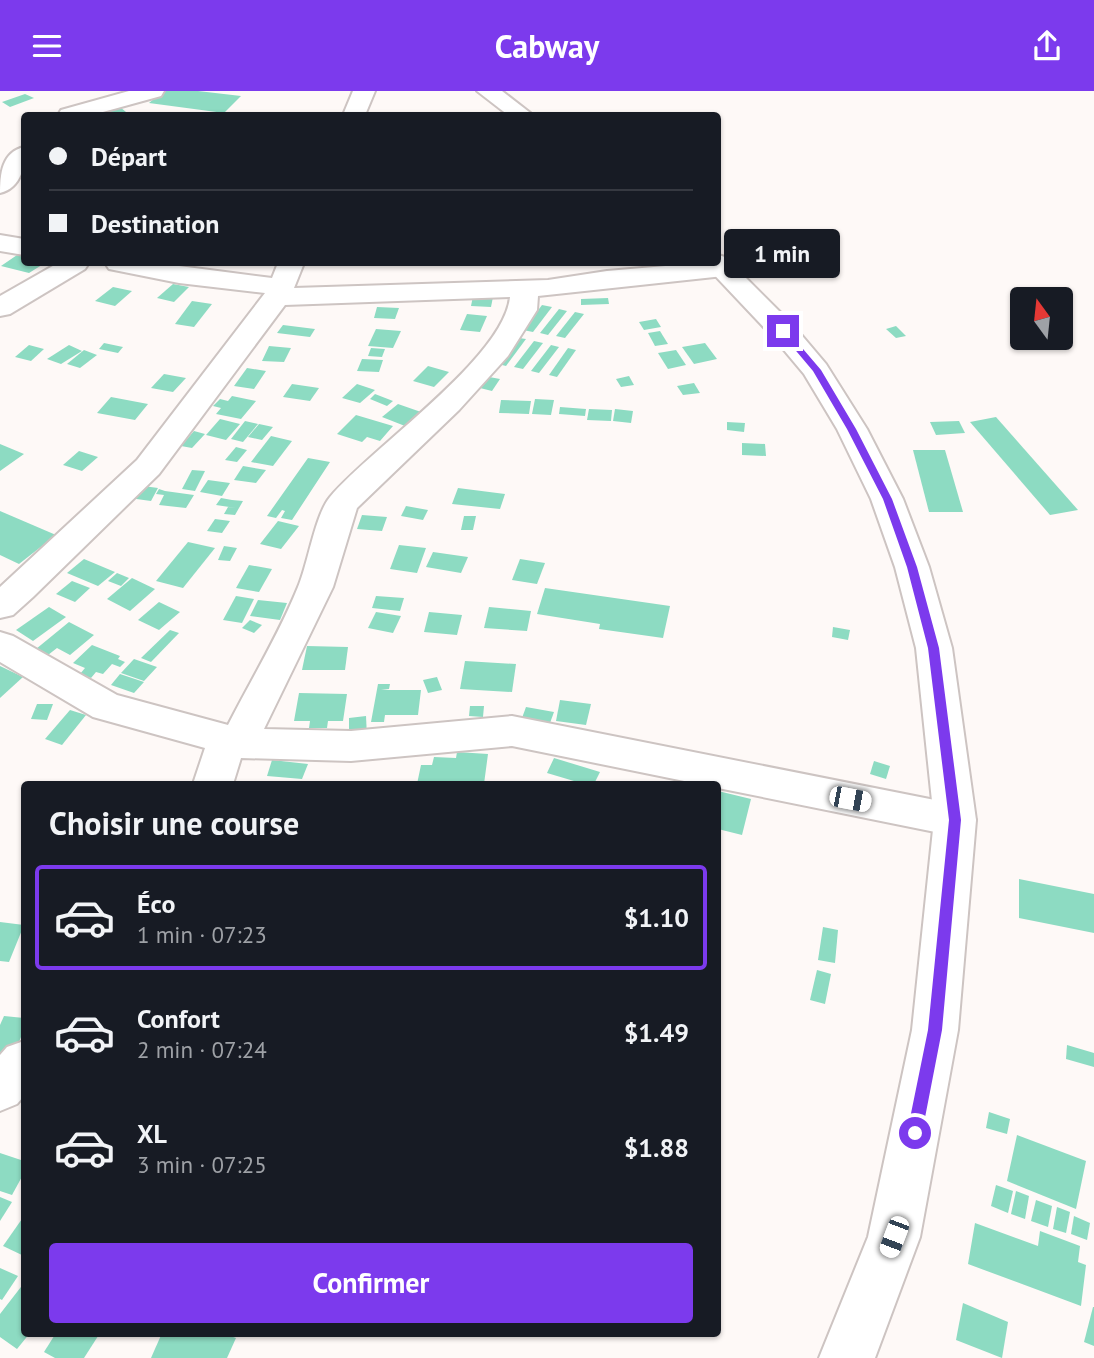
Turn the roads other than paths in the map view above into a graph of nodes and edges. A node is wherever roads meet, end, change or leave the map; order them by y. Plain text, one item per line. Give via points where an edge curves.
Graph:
1 (153, 91) edge
2 (364, 91) edge
3 (488, 91) edge
4 (80, 112) edge
5 (355, 112) edge
6 (518, 112) edge
7 (20, 141) edge
8 (0, 186) edge
9 (0, 243) edge
10 (21, 246) edge
11 (71, 266) edge
12 (133, 266) edge
13 (720, 266) edge
14 (283, 282) edge
15 (525, 288) junction
16 (0, 308) edge
17 (0, 606) edge
18 (0, 645) edge
19 (232, 741) junction
20 (214, 781) edge
21 (955, 820) junction
22 (21, 1066) edge
23 (0, 1088) edge
24 (847, 1358) edge

1 - 4 main road
2 - 5 main road
3 - 6 main road
7 - 8 main road
9 - 10 main road
11 - 16 main road
12 - 14 main road via 179,275
13 - 15 main road
13 - 21 main road via 816,370 887,499 934,648
14 - 15 main road
14 - 17 main road via 148,467
15 - 19 main road via 523,310 498,350 342,504 316,587
18 - 19 main road via 106,707
19 - 20 main road
19 - 21 main road via 351,746 512,730
21 - 24 main road via 935,1030 894,1237
22 - 23 main road

